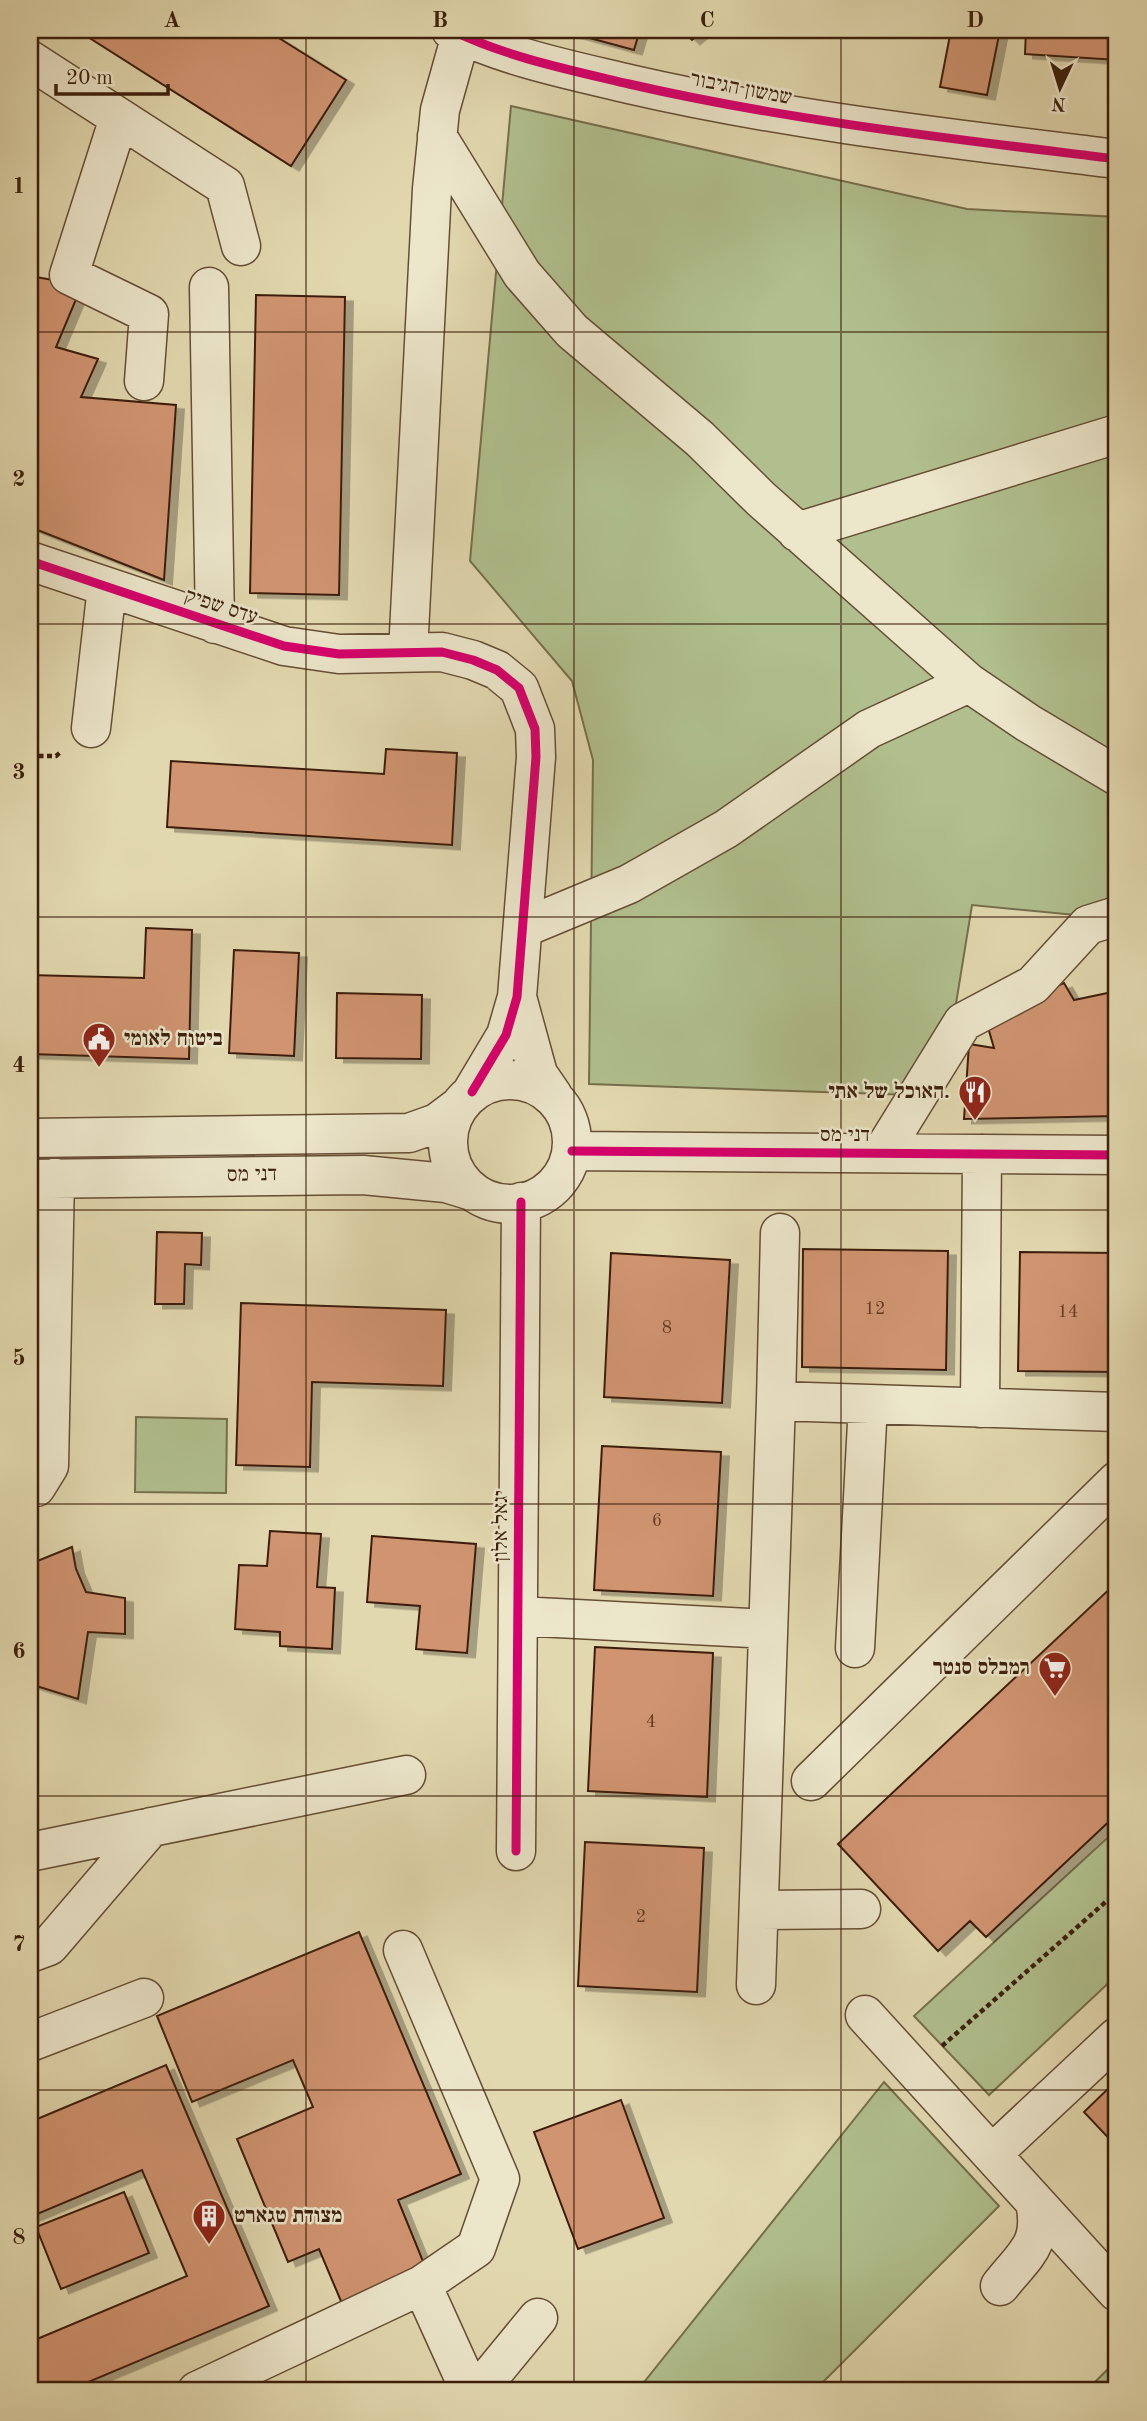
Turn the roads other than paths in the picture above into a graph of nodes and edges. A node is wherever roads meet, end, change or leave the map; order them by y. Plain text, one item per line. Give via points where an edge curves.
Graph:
1 (456, 32) edge
2 (30, 60) edge
3 (119, 118) junction
4 (438, 136) junction
5 (1117, 158) edge
6 (241, 246) dead end
7 (209, 287) dead end
8 (144, 381) dead end
9 (1117, 435) edge
10 (797, 531) junction
11 (30, 561) edge
12 (107, 587) junction
13 (215, 624) junction
14 (408, 652) junction
15 (969, 683) junction
16 (91, 729) dead end
17 (1117, 776) edge
18 (1117, 916) edge
19 (523, 928) junction
20 (517, 996) junction
21 (553, 1096) junction
22 (464, 1100) junction
23 (30, 1138) edge
24 (572, 1151) junction
25 (882, 1153) junction
26 (982, 1154) junction
27 (1117, 1155) edge
28 (42, 1178) edge
29 (472, 1191) junction
30 (521, 1202) junction
31 (780, 1233) dead end
32 (776, 1401) junction
33 (868, 1404) junction
34 (980, 1408) junction
35 (1117, 1412) edge
36 (1117, 1481) edge
37 (30, 1487) edge
38 (518, 1616) junction
39 (768, 1629) junction
40 (855, 1648) dead end
41 (406, 1775) dead end
42 (811, 1781) dead end
43 (151, 1827) junction
44 (516, 1851) dead end
45 (30, 1852) edge
46 (861, 1909) dead end
47 (759, 1910) junction
48 (403, 1950) dead end
49 (30, 1953) edge
50 (756, 1985) dead end
51 (144, 1998) dead end
52 (865, 2015) dead end
53 (1117, 2037) edge
54 (30, 2042) edge
55 (992, 2154) junction
56 (1035, 2202) junction
57 (1084, 2255) junction
58 (422, 2285) junction
59 (1117, 2292) edge
60 (538, 2318) dead end
61 (248, 2380) edge
62 (197, 2391) edge
63 (470, 2391) edge
64 (478, 2391) edge

1 - 4 street
1 - 5 street, שמשון הגיבור via 576,72 760,112
2 - 3 street
3 - 6 street via 225,186
3 - 8 street via 69,275 149,314
4 - 10 street via 522,274 572,331 690,430
4 - 14 street
7 - 13 street
9 - 10 street
10 - 15 street
11 - 12 street, עדס שפיק
12 - 13 street, עדס שפיק
12 - 16 street
13 - 14 street, עדס שפיק via 284,646 325,652
14 - 19 street, עדס שפיק via 442,652 497,670 519,688 528,706 537,757
15 - 17 street
15 - 19 street via 869,729 726,829 629,884
18 - 25 street via 1088,925 1033,985 963,1022
19 - 20 street, עדס שפיק
20 - 21 street via 538,1074
20 - 22 street via 506,1035 489,1068
21 - 22 street via 535,1084 513,1080 491,1082
21 - 24 street via 566,1114
22 - 23 street, דני מס via 438,1123 409,1133
22 - 29 street via 448,1134 449,1156
24 - 25 street, דני מס
24 - 30 street via 552,1188
25 - 26 street, דני מס
26 - 27 street, דני מס
26 - 34 street
28 - 29 street, דני מס via 363,1175 446,1183
28 - 37 street via 49,1466 36,1487
29 - 30 street via 492,1201
30 - 38 street, יגאל אלון
31 - 32 street
32 - 33 street
32 - 39 street
33 - 34 street
33 - 40 street
34 - 35 street
36 - 42 street
38 - 39 street
38 - 44 street, יגאל אלון
39 - 47 street
41 - 43 street
43 - 45 street
43 - 49 street via 48,1946
46 - 47 street
47 - 50 street
48 - 58 street via 500,2179 476,2248
51 - 54 street
52 - 55 street
53 - 55 street
55 - 56 street
56 - 57 street
56 - 57 street via 1038,2236 1000,2286 1050,2254
57 - 59 street
58 - 61 street
58 - 63 street
60 - 64 street
61 - 62 street

